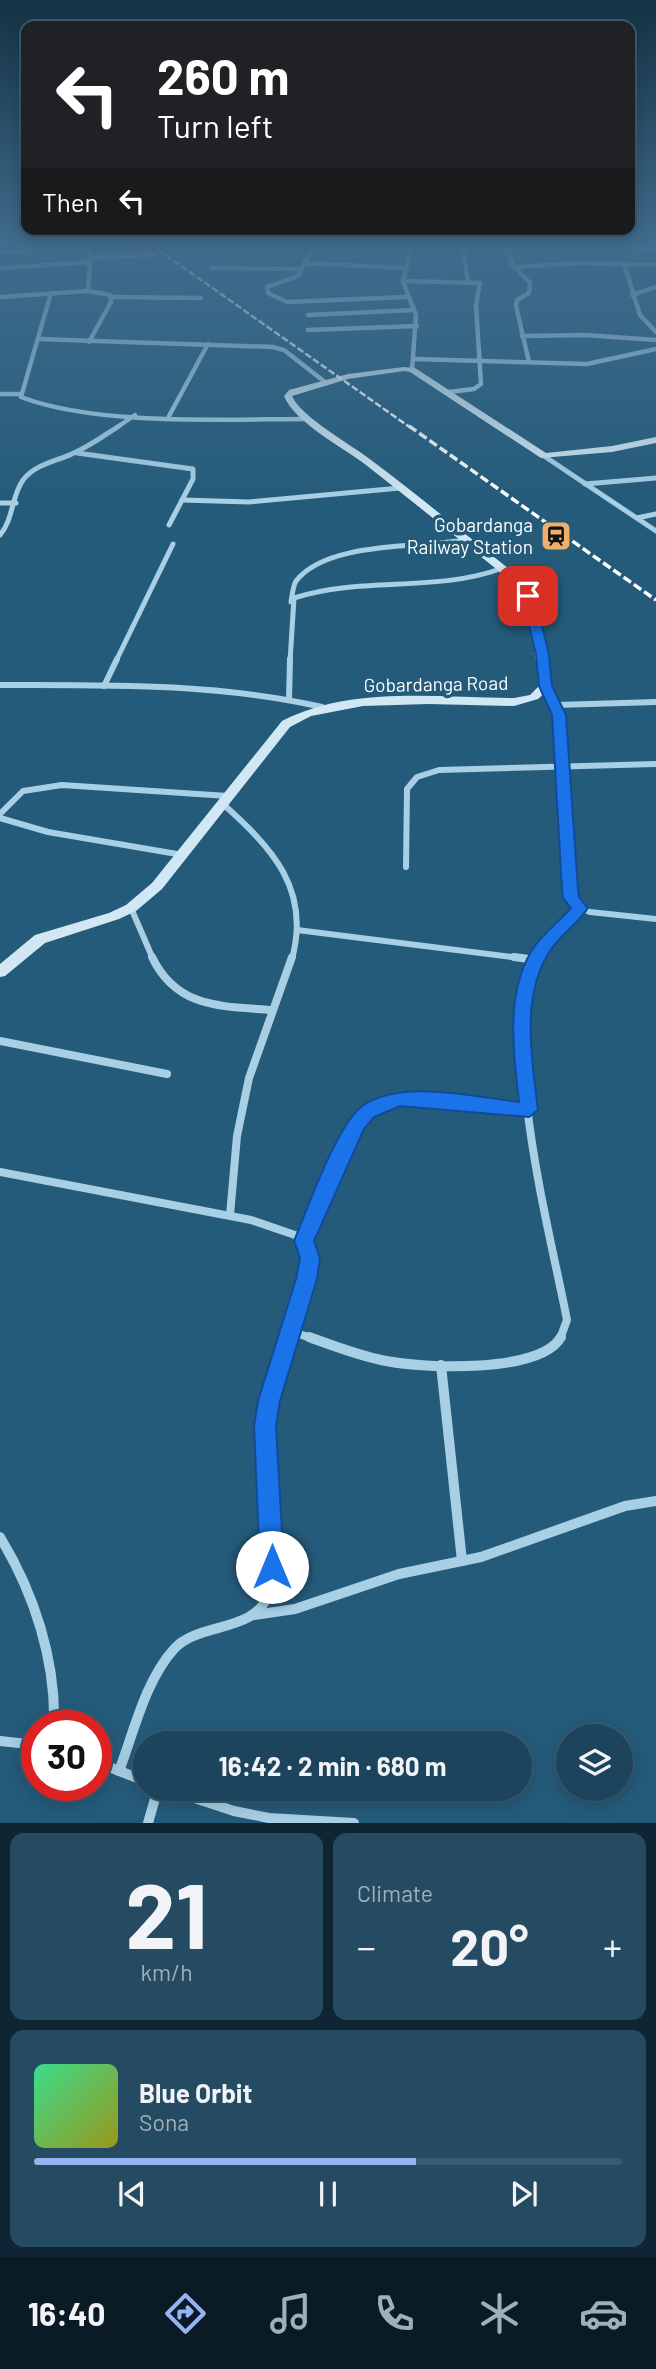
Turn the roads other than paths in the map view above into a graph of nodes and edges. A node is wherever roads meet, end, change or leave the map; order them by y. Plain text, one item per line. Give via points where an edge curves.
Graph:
1 (40, 329) edge
2 (95, 329) edge
3 (333, 329) edge
4 (417, 329) edge
5 (476, 329) edge
6 (521, 329) edge
7 (308, 330) dead end
8 (522, 336) junction
9 (656, 336) edge
10 (38, 339) junction
11 (89, 342) junction
12 (208, 344) junction
13 (656, 349) edge
14 (414, 359) junction
15 (477, 361) junction
16 (529, 362) junction
17 (412, 370) junction
18 (324, 382) junction
19 (449, 392) junction
20 (0, 394) edge
21 (21, 394) junction
22 (136, 415) junction
23 (169, 416) junction
24 (308, 419) junction
25 (656, 440) edge
26 (76, 453) junction
27 (544, 456) junction
28 (656, 478) edge
29 (585, 484) junction
30 (400, 488) junction
31 (182, 500) junction
32 (0, 503) edge
33 (16, 503) junction
34 (656, 514) edge
35 (637, 518) junction
36 (169, 524) dead end
37 (656, 531) edge
38 (0, 535) edge
39 (465, 540) junction
40 (173, 544) dead end
41 (503, 568) junction
42 (291, 602) junction
43 (0, 685) edge
44 (104, 686) junction
45 (546, 686) junction
46 (289, 699) junction
47 (656, 702) edge
48 (555, 705) junction
49 (322, 708) junction
50 (656, 764) edge
51 (564, 769) junction
52 (226, 800) junction
53 (0, 816) edge
54 (183, 855) junction
55 (406, 867) dead end
56 (131, 908) junction
57 (580, 908) junction
58 (656, 919) edge
59 (297, 930) junction
60 (536, 960) junction
61 (0, 972) edge
62 (272, 1010) junction
63 (0, 1041) edge
64 (167, 1074) dead end
65 (529, 1110) junction
66 (0, 1172) edge
67 (230, 1215) junction
68 (304, 1241) junction
69 (290, 1331) junction
70 (441, 1366) junction
71 (656, 1501) edge
72 (0, 1537) edge
73 (462, 1560) junction
74 (254, 1615) junction
75 (54, 1710) edge
76 (0, 1741) edge
77 (21, 1743) edge
78 (112, 1768) edge
79 (119, 1771) junction
80 (133, 1777) edge
81 (154, 1801) edge
82 (204, 1801) edge
83 (148, 1823) edge
84 (354, 1823) edge

1 - 10 street
2 - 11 street
3 - 7 street
4 - 14 street
5 - 15 street
6 - 8 street
8 - 9 street
8 - 16 street
10 - 11 street
10 - 21 street via 25,369
11 - 12 street
12 - 18 street via 281,348
12 - 23 street
13 - 16 street via 596,363
14 - 15 street
14 - 17 street
15 - 16 street
15 - 19 street via 479,386
17 - 18 main road
17 - 19 main road
18 - 24 main road via 288,396
19 - 27 main road
20 - 21 street
21 - 22 street via 37,405
22 - 23 street
22 - 26 street
23 - 24 street
24 - 30 main road
25 - 27 main road
26 - 31 street via 189,467 194,472
26 - 33 street via 26,476
27 - 29 street
28 - 29 street
29 - 35 street
30 - 31 street via 249,502
30 - 39 main road
31 - 36 street
32 - 33 street
33 - 38 street via 15,517
34 - 35 street
35 - 37 street
39 - 41 main road
39 - 42 street via 325,561 295,582
40 - 44 street
41 - 42 street via 469,581 317,592
41 - 45 main road via 528,596
42 - 46 street
43 - 44 street
44 - 46 street via 213,687
45 - 48 street
45 - 49 main road, Gobardanga Road via 534,697 514,702
46 - 49 street
47 - 48 street
48 - 51 street
49 - 52 main road, Gobardanga Road via 286,724
50 - 51 street
51 - 55 street via 459,769 420,774 407,789
51 - 57 street via 571,898
52 - 53 street via 109,786 47,785 24,790
52 - 54 main road, Gobardanga Road
52 - 59 street via 275,857 298,911
53 - 54 street via 48,832
54 - 56 main road, Gobardanga Road
56 - 61 main road, Gobardanga Road via 40,939
56 - 62 street via 149,952 179,996 207,1004
57 - 58 street
57 - 60 street via 554,933
59 - 60 street
59 - 62 street
60 - 65 street via 529,975 521,1044
62 - 67 street via 241,1107
63 - 64 street
65 - 68 street via 428,1099 382,1103 358,1124 341,1154
65 - 70 street via 566,1320 560,1339 549,1350 513,1360
66 - 67 street
67 - 68 street via 290,1231
68 - 69 street via 310,1258
69 - 70 street via 389,1361
69 - 74 street via 265,1426 272,1584 267,1601
70 - 73 street
71 - 73 street via 625,1506 514,1547
72 - 75 street via 13,1555 45,1643 54,1677
73 - 74 street via 399,1574 295,1609
74 - 79 street via 196,1632 173,1649
76 - 77 street
78 - 79 street
79 - 80 street
81 - 83 street
82 - 84 street via 269,1818

